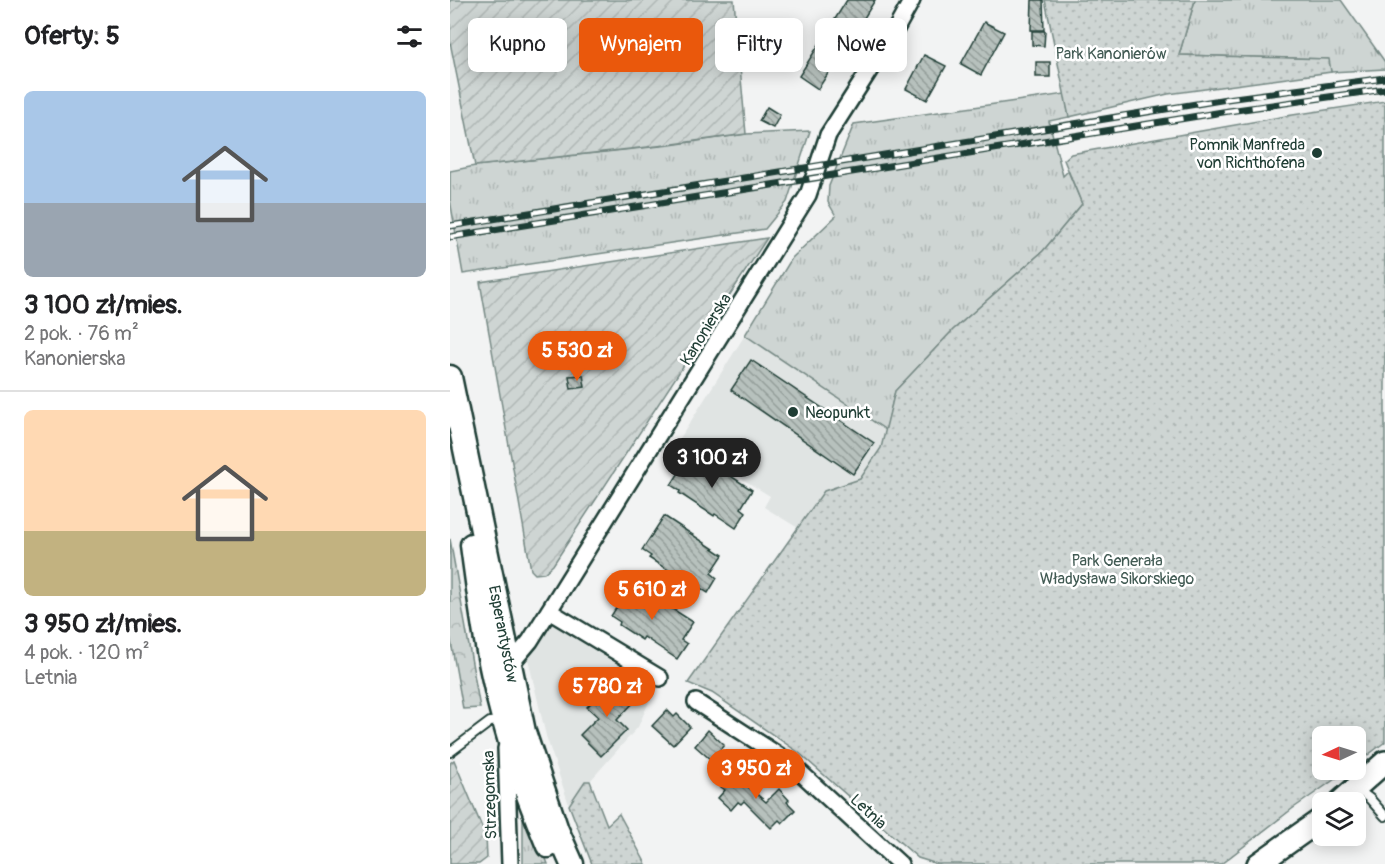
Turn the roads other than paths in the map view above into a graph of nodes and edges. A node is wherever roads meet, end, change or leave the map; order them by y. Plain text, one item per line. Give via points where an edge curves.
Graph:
1 (912, 0) edge
2 (452, 388) edge
3 (549, 611) junction
4 (509, 666) junction
5 (660, 678) dead end
6 (696, 702) dead end
7 (505, 722) junction
8 (450, 752) edge
9 (1385, 762) edge
10 (1356, 788) junction
11 (1351, 792) edge
12 (1385, 816) edge
13 (1312, 826) edge
14 (510, 864) edge
15 (555, 864) edge
16 (572, 864) edge
17 (900, 864) edge
18 (1258, 864) edge

1 - 3 street, Kanonierska via 829,133 808,195
2 - 4 main road, Esperantystów
2 - 7 main road, Esperantystów via 483,628
3 - 4 street, Kanonierska
3 - 5 street
4 - 16 main road, Esperantystów via 525,732
6 - 17 street, Letnia via 790,763
7 - 8 lane via 490,722
7 - 14 street, Strzegomska
7 - 15 main road, Esperantystów
9 - 10 street
10 - 11 street
10 - 12 lane
13 - 18 street

